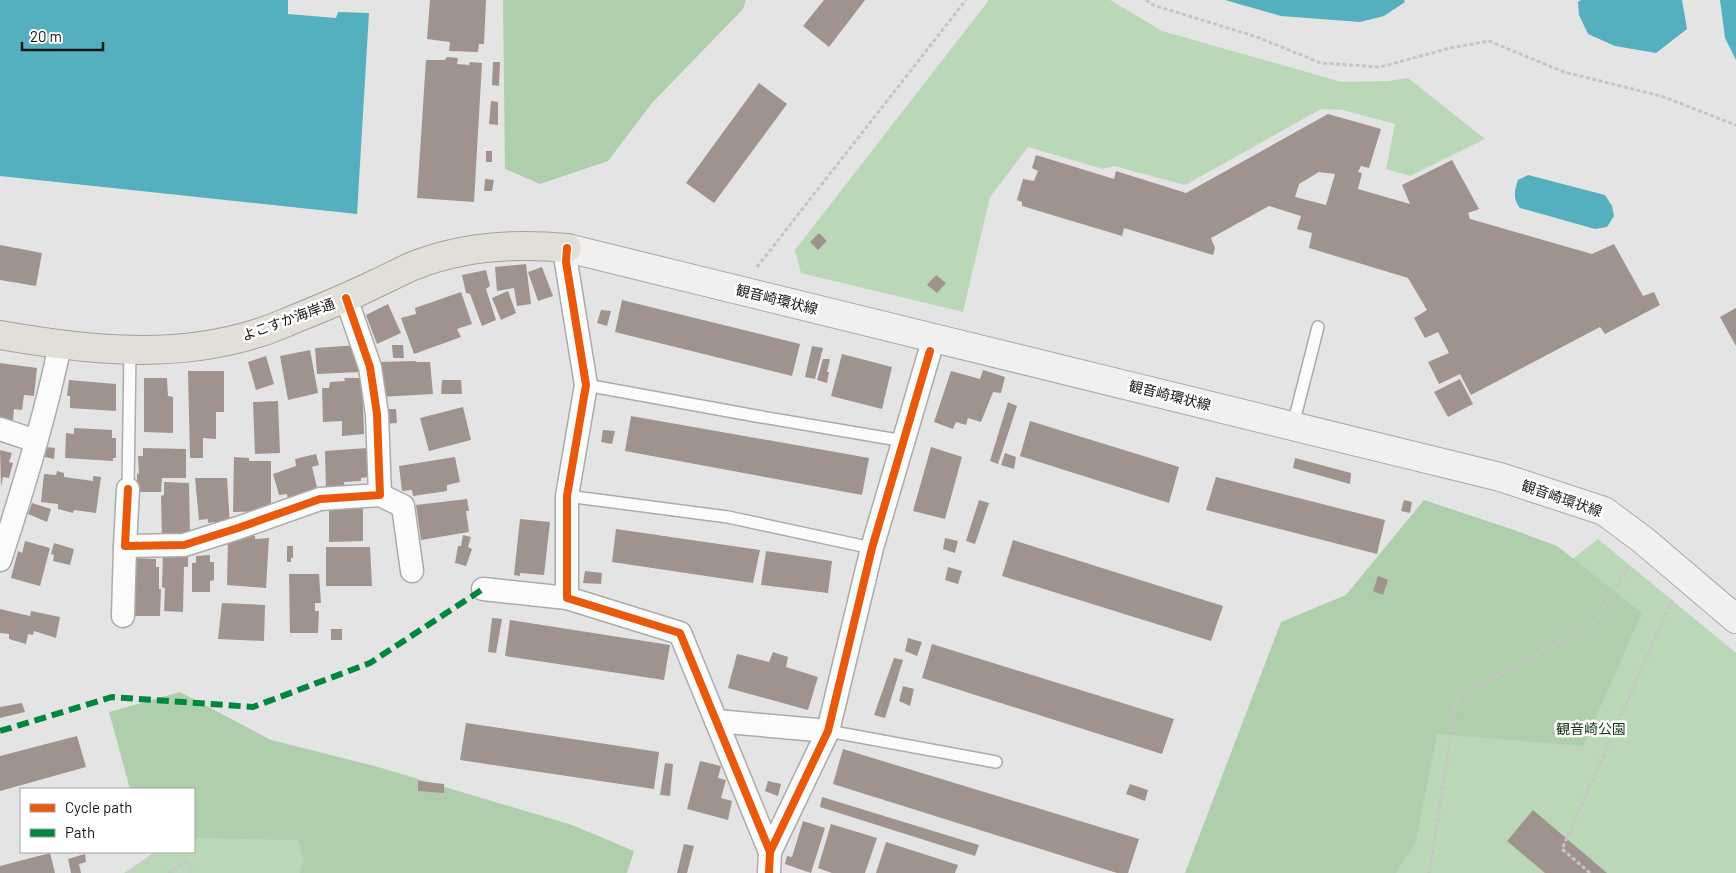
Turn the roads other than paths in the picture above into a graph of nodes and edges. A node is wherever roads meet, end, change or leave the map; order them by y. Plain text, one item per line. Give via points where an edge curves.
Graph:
1 (567, 248) junction
2 (346, 298) junction
3 (1318, 327) dead end
4 (0, 335) edge
5 (60, 345) junction
6 (130, 351) junction
7 (930, 351) dead end
8 (586, 385) junction
9 (1293, 425) junction
10 (0, 429) edge
11 (36, 441) junction
12 (904, 441) junction
13 (128, 489) joint
14 (380, 495) junction
15 (567, 496) junction
16 (7, 515) edge
17 (125, 546) junction
18 (872, 548) junction
19 (0, 560) edge
20 (412, 572) dead end
21 (483, 589) dead end
22 (567, 598) junction
23 (123, 616) dead end
24 (1736, 620) edge
25 (716, 721) junction
26 (828, 731) junction
27 (996, 762) dead end
28 (770, 863) edge

1 - 2 highway, よこすか海岸通 via 498,246 464,251 418,264
1 - 8 street via 566,262
1 - 9 main road, 観音崎環状線
2 - 6 highway, よこすか海岸通 via 259,333 197,348
2 - 14 street via 370,366 377,414
3 - 9 lane
4 - 5 highway, よこすか海岸通
5 - 6 highway, よこすか海岸通
5 - 11 street
6 - 13 lane
7 - 12 street
8 - 12 lane
8 - 15 street
9 - 24 main road, 観音崎環状線 via 1500,477 1604,511
10 - 11 street
11 - 16 street
12 - 18 street
13 - 17 street
14 - 17 street via 320,499 184,544
14 - 20 street via 403,506
15 - 18 lane via 728,517
15 - 22 street
16 - 19 street
17 - 23 street
18 - 26 street
21 - 22 street
22 - 25 street via 680,634
25 - 26 street
25 - 28 street
26 - 27 lane
26 - 28 street

